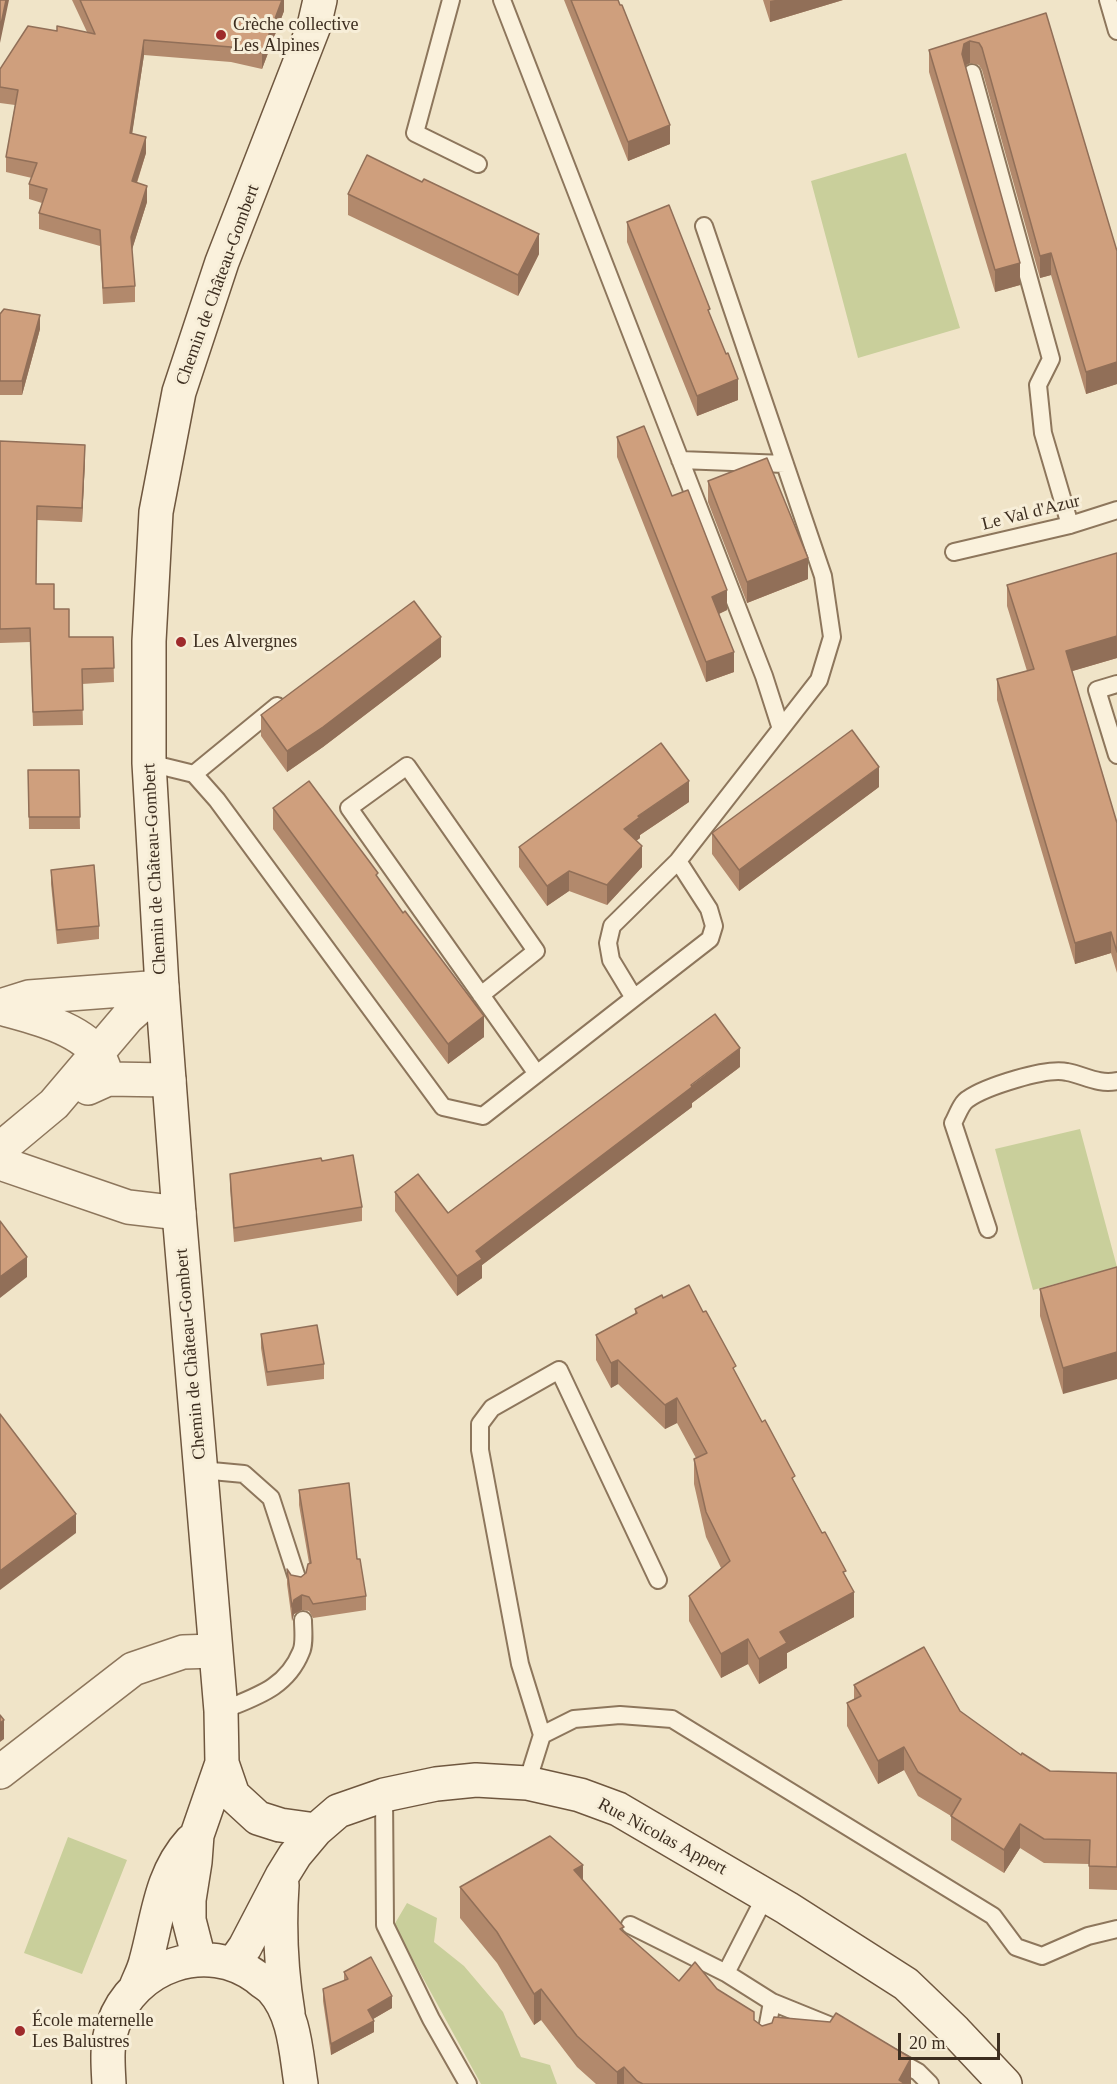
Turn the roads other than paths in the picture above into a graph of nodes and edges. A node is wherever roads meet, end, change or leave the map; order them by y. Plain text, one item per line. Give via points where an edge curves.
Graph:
1 (320, 0) edge
2 (451, 0) edge
3 (502, 0) edge
4 (1108, 0) edge
5 (1117, 31) edge
6 (972, 73) dead end
7 (478, 164) dead end
8 (704, 226) dead end
9 (680, 460) junction
10 (785, 464) junction
11 (1117, 510) edge
12 (1070, 525) junction
13 (954, 552) dead end
14 (1117, 684) edge
15 (291, 696) edge
16 (781, 729) junction
17 (1117, 755) edge
18 (149, 763) junction
19 (194, 774) junction
20 (678, 861) junction
21 (162, 987) junction
22 (481, 995) junction
23 (634, 998) junction
24 (0, 1007) edge
25 (103, 1066) junction
26 (537, 1074) junction
27 (169, 1080) junction
28 (1117, 1081) edge
29 (0, 1149) edge
30 (0, 1163) edge
31 (179, 1213) junction
32 (988, 1229) dead end
33 (201, 1470) junction
34 (658, 1580) dead end
35 (297, 1581) edge
36 (303, 1620) dead end
37 (215, 1651) junction
38 (221, 1711) junction
39 (542, 1735) junction
40 (222, 1763) junction
41 (0, 1772) edge
42 (527, 1783) junction
43 (384, 1794) junction
44 (316, 1830) junction
45 (197, 1835) junction
46 (282, 1876) junction
47 (766, 1895) junction
48 (630, 1925) dead end
49 (1117, 1929) edge
50 (199, 1959) junction
51 (233, 1964) junction
52 (726, 1973) junction
53 (135, 1987) junction
54 (772, 2002) junction
55 (288, 2014) junction
56 (853, 2036) edge
57 (764, 2047) edge
58 (881, 2051) edge
59 (110, 2084) edge
60 (301, 2084) edge
61 (468, 2084) edge
62 (930, 2084) edge
63 (1005, 2084) edge

1 - 18 street, Chemin de Château-Gombert via 314,26 222,262 179,392 156,512 149,640
2 - 7 lane via 415,133
3 - 9 lane
4 - 5 lane
6 - 12 lane via 1051,359 1038,385 1043,433
8 - 10 lane
9 - 10 lane
9 - 16 lane
10 - 16 lane via 823,576 832,636 819,680
11 - 12 lane, Le Val d'Azur
12 - 13 lane, Le Val d'Azur
14 - 17 lane via 1097,690
15 - 19 lane
16 - 20 lane
18 - 19 lane
18 - 21 street, Chemin de Château-Gombert
19 - 26 lane via 443,1107 483,1116
20 - 23 lane via 612,926 608,943 611,960
20 - 23 lane via 709,909 714,926 710,939
21 - 24 street via 29,997
21 - 25 street via 127,1018
21 - 27 street, Chemin de Château-Gombert
22 - 22 lane via 349,808 407,766 536,951
22 - 26 lane
23 - 26 lane
24 - 25 street via 37,1018 81,1039
25 - 27 street
25 - 29 street
27 - 31 street, Chemin de Château-Gombert
28 - 32 lane via 1091,1081 1066,1071 1041,1072 966,1100 953,1123
30 - 31 street via 128,1207
31 - 33 street, Chemin de Château-Gombert
33 - 35 lane via 244,1474 271,1497
33 - 37 street, Chemin de Château-Gombert
34 - 39 lane via 559,1370 492,1408 480,1424 480,1450 520,1664
36 - 38 lane via 302,1651 281,1683
37 - 38 street, Chemin de Château-Gombert
37 - 41 street via 183,1652 133,1670
38 - 40 street, Chemin de Château-Gombert
39 - 42 lane
39 - 49 lane via 574,1719 620,1715 672,1719 993,1916 1016,1947 1042,1956 1088,1936
40 - 44 street, Chemin de Château-Gombert via 233,1795 258,1818
40 - 45 street, Chemin de Château-Gombert
42 - 43 street, Rue Nicolas Appert via 476,1780
42 - 47 street, Rue Nicolas Appert via 580,1795 618,1809
43 - 44 street, Rue Nicolas Appert via 338,1811
43 - 61 lane via 385,1925
44 - 46 street, Rue Nicolas Appert
45 - 50 street, Chemin de Château-Gombert via 189,1920
45 - 53 street, Chemin de Château-Gombert via 178,1856 167,1882 146,1963
46 - 51 street, Rue Nicolas Appert
46 - 55 street via 280,1940
47 - 52 lane
47 - 63 street, Rue Nicolas Appert via 906,1984
48 - 52 lane
50 - 51 street
50 - 53 street via 155,1972
51 - 55 street via 272,1989
52 - 54 lane
53 - 59 street via 113,2026 108,2050
54 - 56 lane
54 - 57 lane
55 - 60 street
58 - 62 lane via 918,2072

